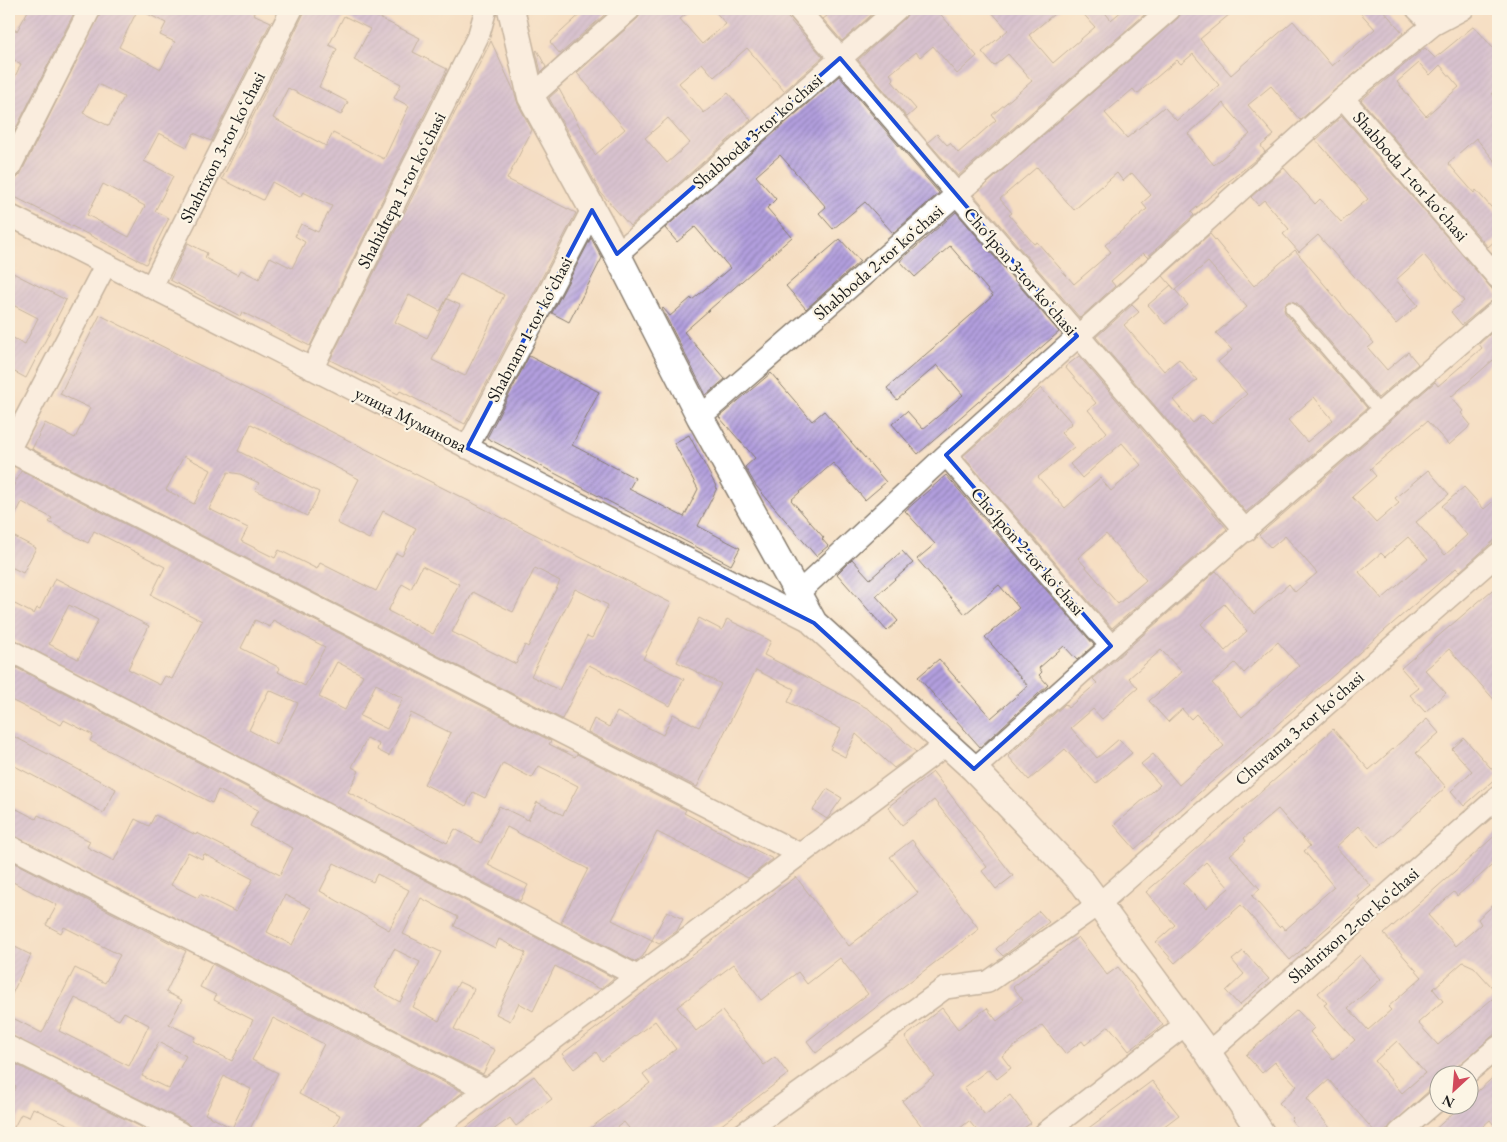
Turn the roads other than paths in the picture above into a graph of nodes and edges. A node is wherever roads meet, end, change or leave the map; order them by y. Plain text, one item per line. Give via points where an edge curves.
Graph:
1 (90, 9) edge
2 (292, 9) edge
3 (486, 9) edge
4 (511, 9) edge
5 (630, 9) edge
6 (798, 9) edge
7 (897, 9) edge
8 (1170, 9) edge
9 (1417, 9) edge
10 (1463, 9) edge
11 (1433, 25) junction
12 (840, 58) junction
13 (531, 97) junction
14 (1343, 98) junction
15 (9, 169) edge
16 (956, 195) junction
17 (592, 210) junction
18 (9, 215) edge
19 (617, 254) junction
20 (106, 264) junction
21 (1498, 278) edge
22 (152, 286) junction
23 (1291, 308) dead end
24 (1498, 311) edge
25 (1077, 336) junction
26 (312, 369) junction
27 (1380, 412) junction
28 (700, 417) junction
29 (467, 448) junction
30 (9, 450) edge
31 (946, 455) junction
32 (1246, 531) junction
33 (1498, 554) edge
34 (797, 594) junction
35 (814, 623) junction
36 (1111, 646) junction
37 (9, 650) edge
38 (947, 744) junction
39 (974, 769) junction
40 (1498, 797) edge
41 (9, 846) edge
42 (800, 854) junction
43 (1100, 903) junction
44 (637, 976) junction
45 (1186, 1024) junction
46 (1498, 1046) edge
47 (9, 1047) edge
48 (1208, 1053) junction
49 (1477, 1064) edge
50 (486, 1089) junction
51 (1430, 1107) edge
52 (180, 1133) edge
53 (429, 1133) edge
54 (744, 1133) edge
55 (1045, 1133) edge
56 (1261, 1133) edge
57 (1399, 1133) edge

1 - 15 street
2 - 22 street, Shahrixon 3-tor koʻchasi
3 - 26 street, Shahidtepa 1-tor koʻchasi via 480,34
4 - 13 street
5 - 13 street
6 - 12 street, Cho‘lpon 3-tor koʻchasi
7 - 12 street, Shabboda 3-tor koʻchasi
8 - 16 street, Shabboda 2-tor koʻchasi
9 - 11 street
10 - 11 street
11 - 14 street
12 - 16 street, Cho‘lpon 3-tor koʻchasi
12 - 19 street, Shabboda 3-tor koʻchasi
13 - 17 street
14 - 21 street, Shabboda 1-tor koʻchasi
14 - 25 street
16 - 25 street, Cho‘lpon 3-tor koʻchasi
16 - 28 street, Shabboda 2-tor koʻchasi
17 - 19 street
17 - 29 street, Shabnam 1-tor koʻchasi
18 - 20 street, улица Муминова
19 - 28 street
20 - 22 street, улица Муминова
20 - 30 street
22 - 26 street, улица Муминова
23 - 27 lane
24 - 27 street
25 - 31 street
25 - 32 street, Cho‘lpon 3-tor koʻchasi
26 - 29 street, улица Муминова
27 - 32 street
28 - 34 street
29 - 35 street, улица Муминова
30 - 42 street
31 - 34 street
31 - 36 street, Cho‘lpon 2-tor koʻchasi
32 - 36 street
33 - 43 street, Chuvama 3-tor koʻchasi
34 - 35 street
35 - 38 street
36 - 39 street
37 - 44 street
38 - 39 street
38 - 42 street
39 - 43 street
40 - 48 street, Shahrixon 2-tor koʻchasi
41 - 50 street
42 - 44 street
43 - 45 street
43 - 54 street, Chuvama 3-tor koʻchasi via 988,982 945,988
44 - 50 street
45 - 48 street
45 - 55 street
46 - 49 street
47 - 52 street
48 - 56 street
50 - 53 street
51 - 57 street

